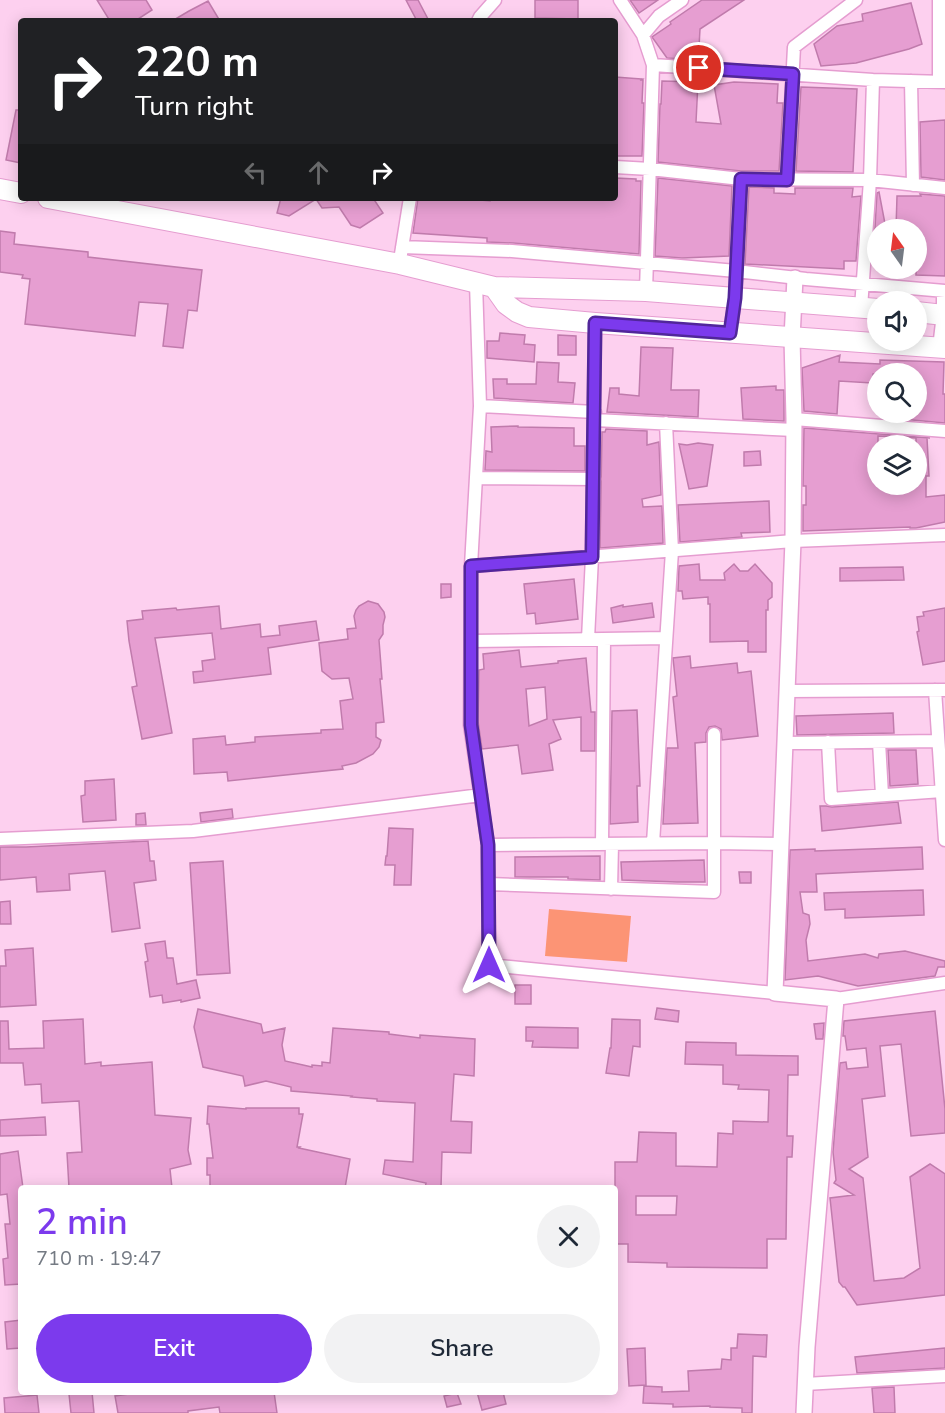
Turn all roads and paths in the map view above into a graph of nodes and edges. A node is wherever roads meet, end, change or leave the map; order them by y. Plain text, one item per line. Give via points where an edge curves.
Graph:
1 (495, 0) edge
2 (620, 0) edge
3 (682, 0) edge
4 (856, 0) edge
5 (939, 0) edge
6 (480, 18) edge
7 (643, 35) junction
8 (652, 65) junction
9 (793, 74) junction
10 (873, 80) junction
11 (911, 81) junction
12 (942, 82) edge
13 (618, 168) edge
14 (650, 169) junction
15 (741, 179) junction
16 (787, 180) junction
17 (870, 180) junction
18 (913, 184) junction
19 (945, 188) edge
20 (0, 189) edge
21 (18, 192) edge
22 (67, 201) edge
23 (410, 201) edge
24 (401, 255) junction
25 (647, 263) junction
26 (736, 271) junction
27 (795, 278) junction
28 (862, 284) junction
29 (485, 285) junction
30 (586, 290) junction
31 (646, 291) junction
32 (944, 291) edge
33 (735, 298) junction
34 (867, 302) edge
35 (794, 303) junction
36 (867, 309) edge
37 (927, 313) edge
38 (944, 314) edge
39 (591, 323) junction
40 (730, 333) junction
41 (792, 338) junction
42 (942, 348) edge
43 (480, 406) junction
44 (595, 416) junction
45 (666, 423) junction
46 (794, 424) junction
47 (945, 431) edge
48 (476, 477) junction
49 (594, 479) junction
50 (945, 535) edge
51 (793, 541) junction
52 (672, 551) junction
53 (592, 557) junction
54 (471, 566) junction
55 (666, 638) junction
56 (588, 639) junction
57 (604, 639) junction
58 (471, 641) junction
59 (940, 690) edge
60 (788, 691) junction
61 (714, 734) dead end
62 (938, 741) junction
63 (828, 742) junction
64 (879, 742) junction
65 (785, 743) junction
66 (943, 764) edge
67 (942, 791) junction
68 (481, 795) junction
69 (882, 795) junction
70 (0, 839) edge
71 (945, 840) edge
72 (653, 843) junction
73 (714, 843) junction
74 (607, 844) junction
75 (781, 844) junction
76 (488, 845) junction
77 (489, 884) junction
78 (611, 889) junction
79 (945, 982) edge
80 (775, 993) junction
81 (836, 999) junction
82 (945, 1376) edge
83 (805, 1384) junction
84 (804, 1413) edge

1 - 6 street
2 - 7 street
3 - 7 street via 659,16
4 - 9 street via 794,47
5 - 12 street
7 - 8 street
8 - 9 street
8 - 14 street
9 - 10 street
9 - 16 street
10 - 11 street
10 - 17 street
11 - 12 street
11 - 18 street
13 - 14 street
14 - 15 street
14 - 25 street
15 - 16 street
15 - 26 street
16 - 17 street
17 - 18 street
17 - 28 street
18 - 19 street
20 - 21 main road
22 - 24 main road
23 - 24 street
24 - 25 street via 512,251
24 - 29 main road
25 - 26 street
25 - 31 street
26 - 27 street
26 - 33 street
27 - 28 street
27 - 35 street
28 - 32 street
28 - 34 street
29 - 30 main road
29 - 39 main road via 516,312
29 - 43 street
30 - 31 main road
30 - 39 main road
31 - 33 main road
32 - 38 street
33 - 35 main road
33 - 40 street
35 - 36 main road
35 - 41 street
37 - 38 main road
38 - 42 street
39 - 40 main road
39 - 44 street
40 - 41 main road
41 - 42 main road
41 - 46 street
43 - 44 street
43 - 48 street
44 - 45 street
44 - 49 street
45 - 46 street
45 - 52 street
46 - 47 street
46 - 51 street
48 - 49 street
48 - 54 street
49 - 53 street
50 - 51 street
51 - 52 street
51 - 60 street
52 - 53 street
52 - 55 street
53 - 54 street
53 - 56 street
54 - 58 street
55 - 57 street
55 - 72 street
56 - 57 street
56 - 58 street
57 - 74 street
58 - 68 street via 471,725
59 - 60 street
59 - 62 street
60 - 65 street
61 - 73 street
62 - 64 street
62 - 66 street
63 - 64 street
63 - 65 street
63 - 69 street via 831,799
64 - 69 street
65 - 75 street
66 - 67 street
67 - 69 street
67 - 71 street
68 - 70 street via 193,831
68 - 76 street
72 - 73 street
72 - 74 street
73 - 75 street
73 - 78 street via 714,892
74 - 76 street
74 - 78 street
75 - 80 street
76 - 77 street
77 - 78 street
77 - 80 street via 489,965
79 - 81 street
80 - 81 street
81 - 83 street
82 - 83 street
83 - 84 street

